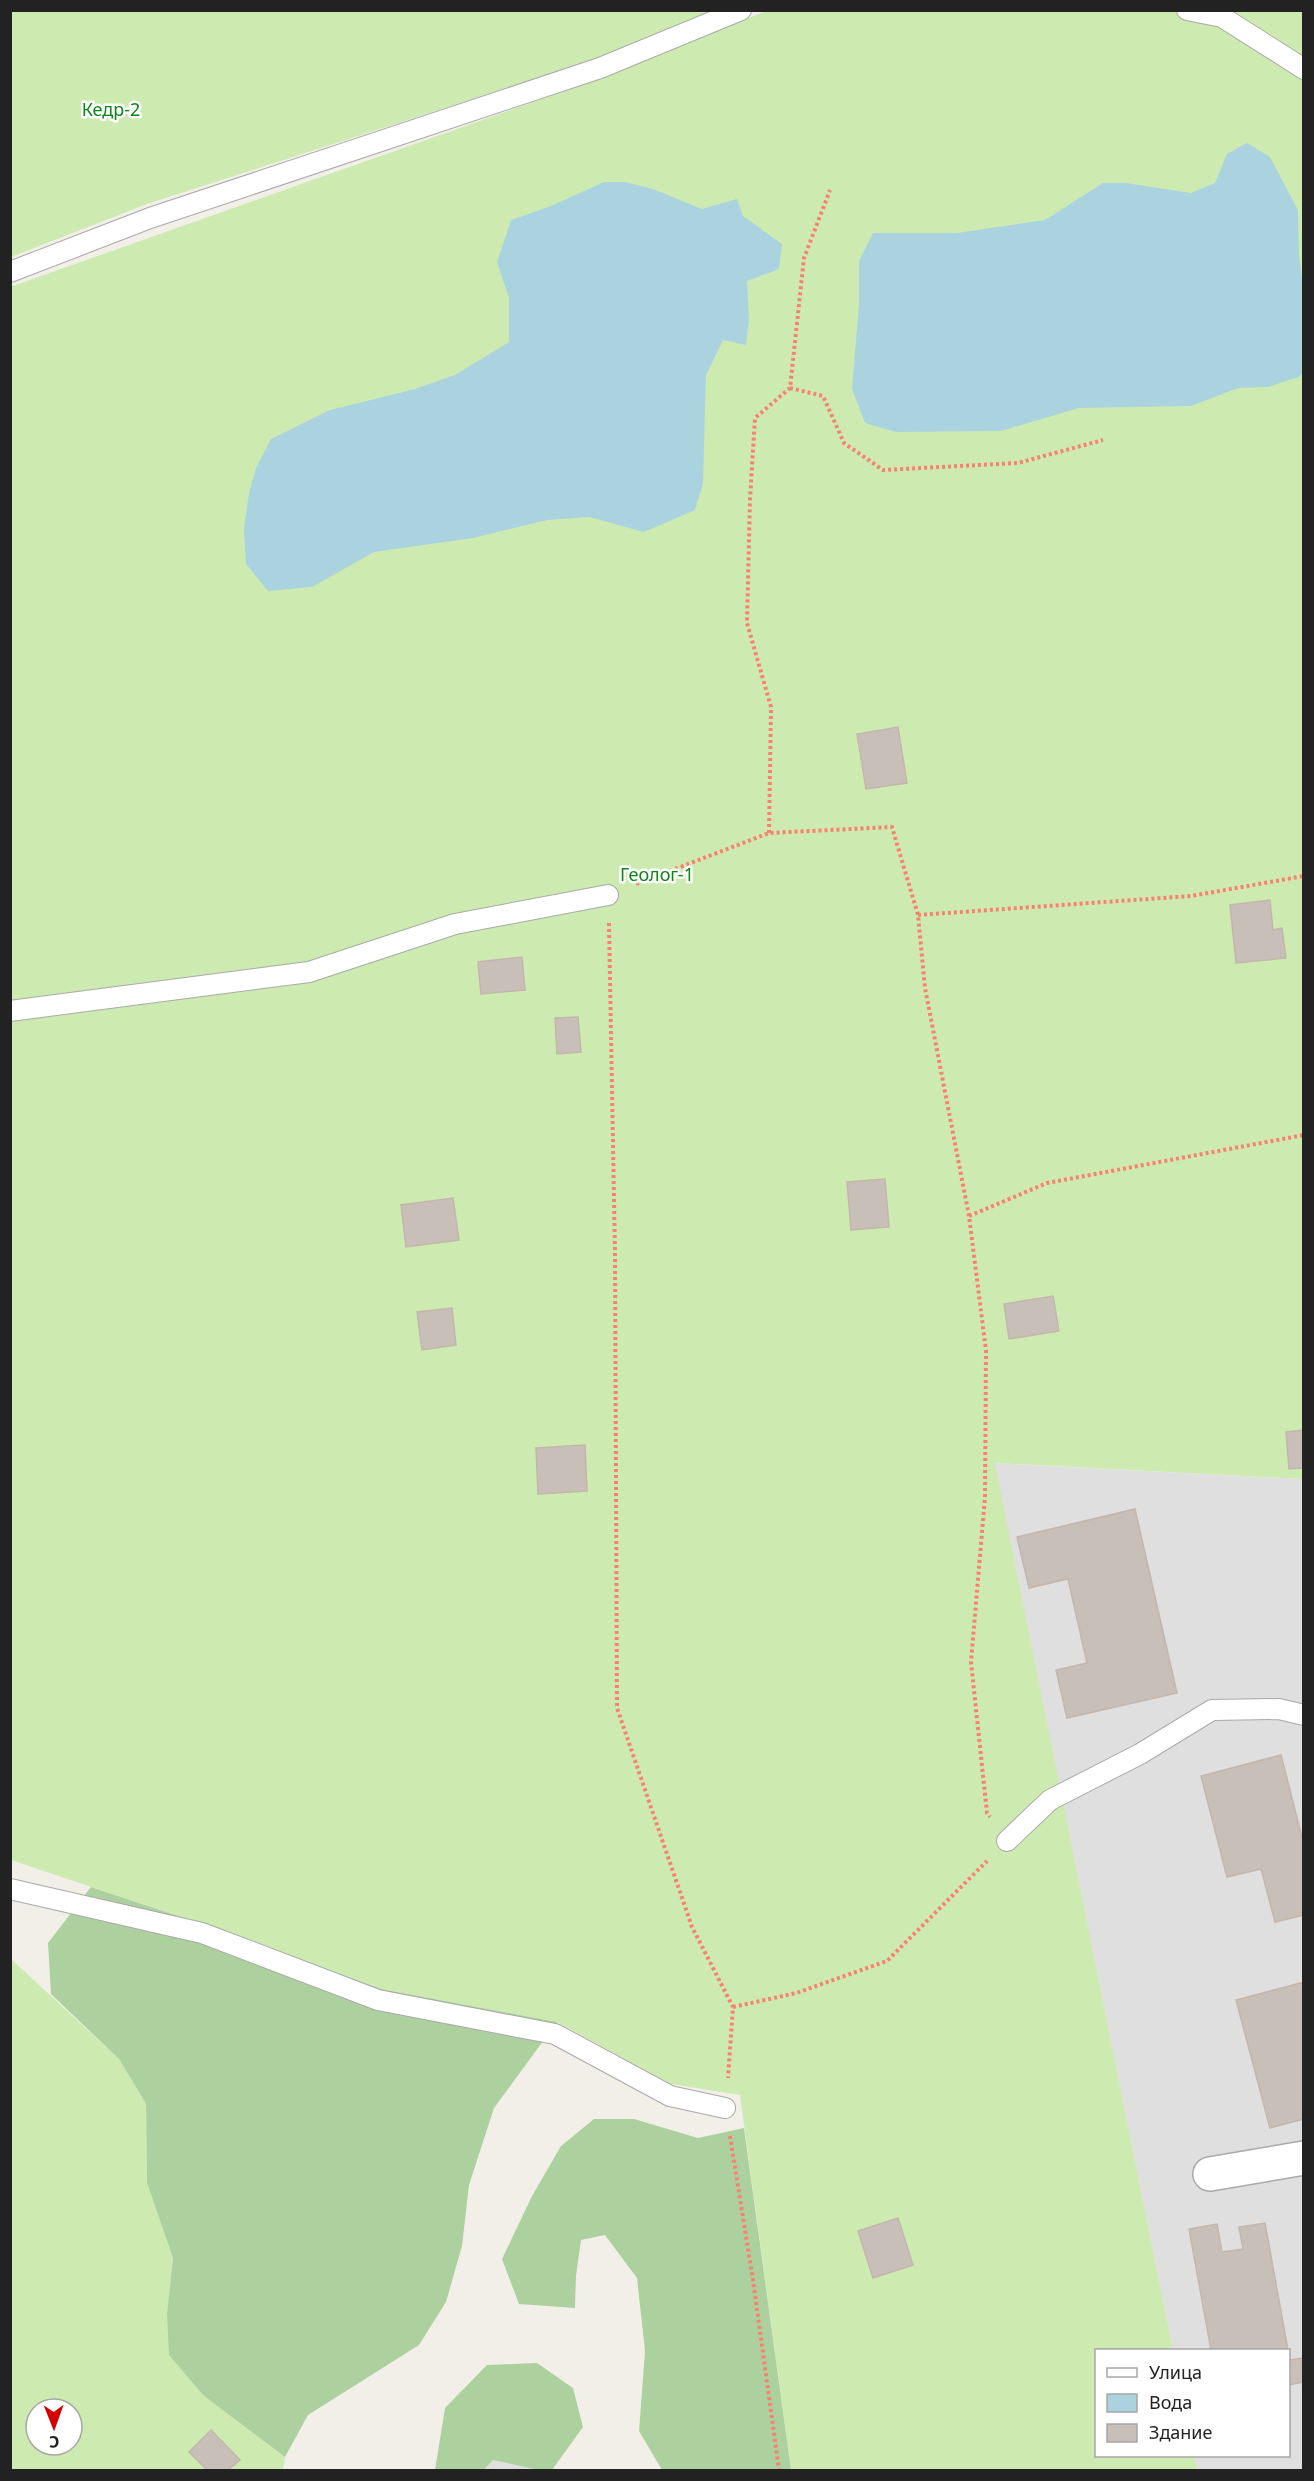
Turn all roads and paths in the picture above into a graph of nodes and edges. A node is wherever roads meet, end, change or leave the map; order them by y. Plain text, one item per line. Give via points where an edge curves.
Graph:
1 (741, 10) edge
2 (1187, 10) edge
3 (1304, 69) edge
4 (830, 190) dead end
5 (10, 272) edge
6 (790, 388) junction
7 (1103, 440) dead end
8 (769, 833) junction
9 (1304, 876) edge
10 (608, 895) junction
11 (918, 915) junction
12 (10, 1011) edge
13 (1304, 1135) edge
14 (969, 1216) junction
15 (1304, 1715) edge
16 (1007, 1840) junction
17 (10, 1889) edge
18 (733, 2007) junction
19 (725, 2108) junction
20 (1304, 2158) edge
21 (1210, 2174) dead end
22 (779, 2470) edge

1 - 5 lane via 600,68 150,218
2 - 3 lane via 1222,17
4 - 6 path via 804,258
6 - 7 path via 823,396 844,443 883,470 1018,463
6 - 8 path via 755,417 750,499 747,623 771,707
8 - 10 path
8 - 11 path via 892,827
9 - 11 path via 1191,896
10 - 12 lane via 455,924 309,972
10 - 18 path via 615,1254 617,1708 692,1927
11 - 14 path via 925,988
13 - 14 path via 1047,1183
14 - 16 path via 986,1351 985,1497 970,1662 987,1813
15 - 16 lane via 1279,1709 1212,1710 1140,1754 1050,1800
16 - 18 path via 887,1961 795,1993
17 - 19 lane via 202,1933 378,2000 555,2034 670,2096
18 - 19 path
19 - 22 path
20 - 21 street

